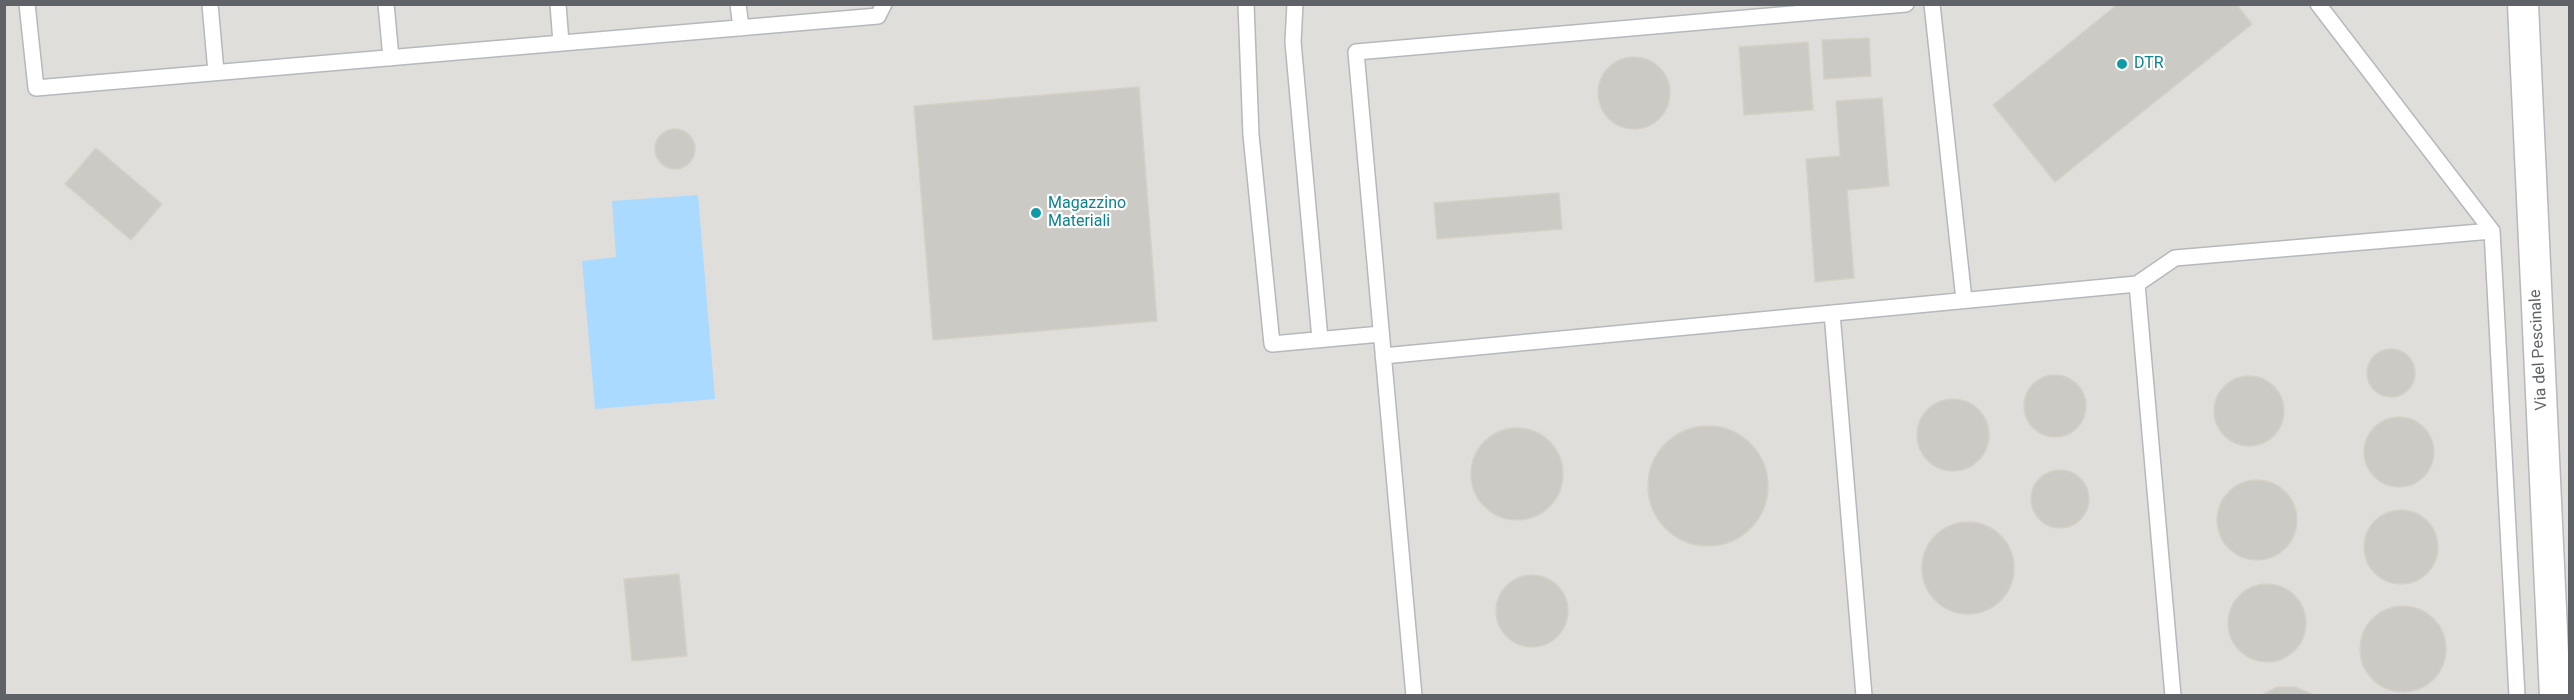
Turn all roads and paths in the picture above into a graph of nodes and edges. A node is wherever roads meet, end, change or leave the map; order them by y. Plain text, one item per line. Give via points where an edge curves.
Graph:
1 (27, 4) edge
2 (210, 4) edge
3 (386, 4) edge
4 (558, 4) edge
5 (738, 4) edge
6 (884, 4) edge
7 (1246, 4) edge
8 (1295, 4) edge
9 (1906, 4) edge
10 (1932, 4) edge
11 (2318, 4) edge
12 (2523, 4) edge
13 (741, 28) junction
14 (561, 43) junction
15 (391, 57) junction
16 (216, 72) junction
17 (2492, 231) junction
18 (2136, 284) junction
19 (1964, 300) junction
20 (1832, 313) junction
21 (1381, 334) junction
22 (1320, 339) junction
23 (1383, 356) junction
24 (1414, 696) edge
25 (1864, 696) edge
26 (2173, 696) edge
27 (2517, 696) edge
28 (2555, 696) edge

1 - 16 lane via 36,88
2 - 16 lane
3 - 15 lane
4 - 14 lane
5 - 13 lane
6 - 13 lane via 878,16
7 - 22 lane via 1251,135 1272,344
8 - 22 lane via 1293,42
9 - 21 lane via 1356,52
10 - 19 lane
11 - 17 lane
12 - 28 street, Via del Pescinale
13 - 14 lane
14 - 15 lane
15 - 16 lane
17 - 18 lane via 2175,258
17 - 27 lane
18 - 19 lane
18 - 26 lane
19 - 20 lane
20 - 23 lane
20 - 25 lane
21 - 22 lane
21 - 23 lane
23 - 24 lane

